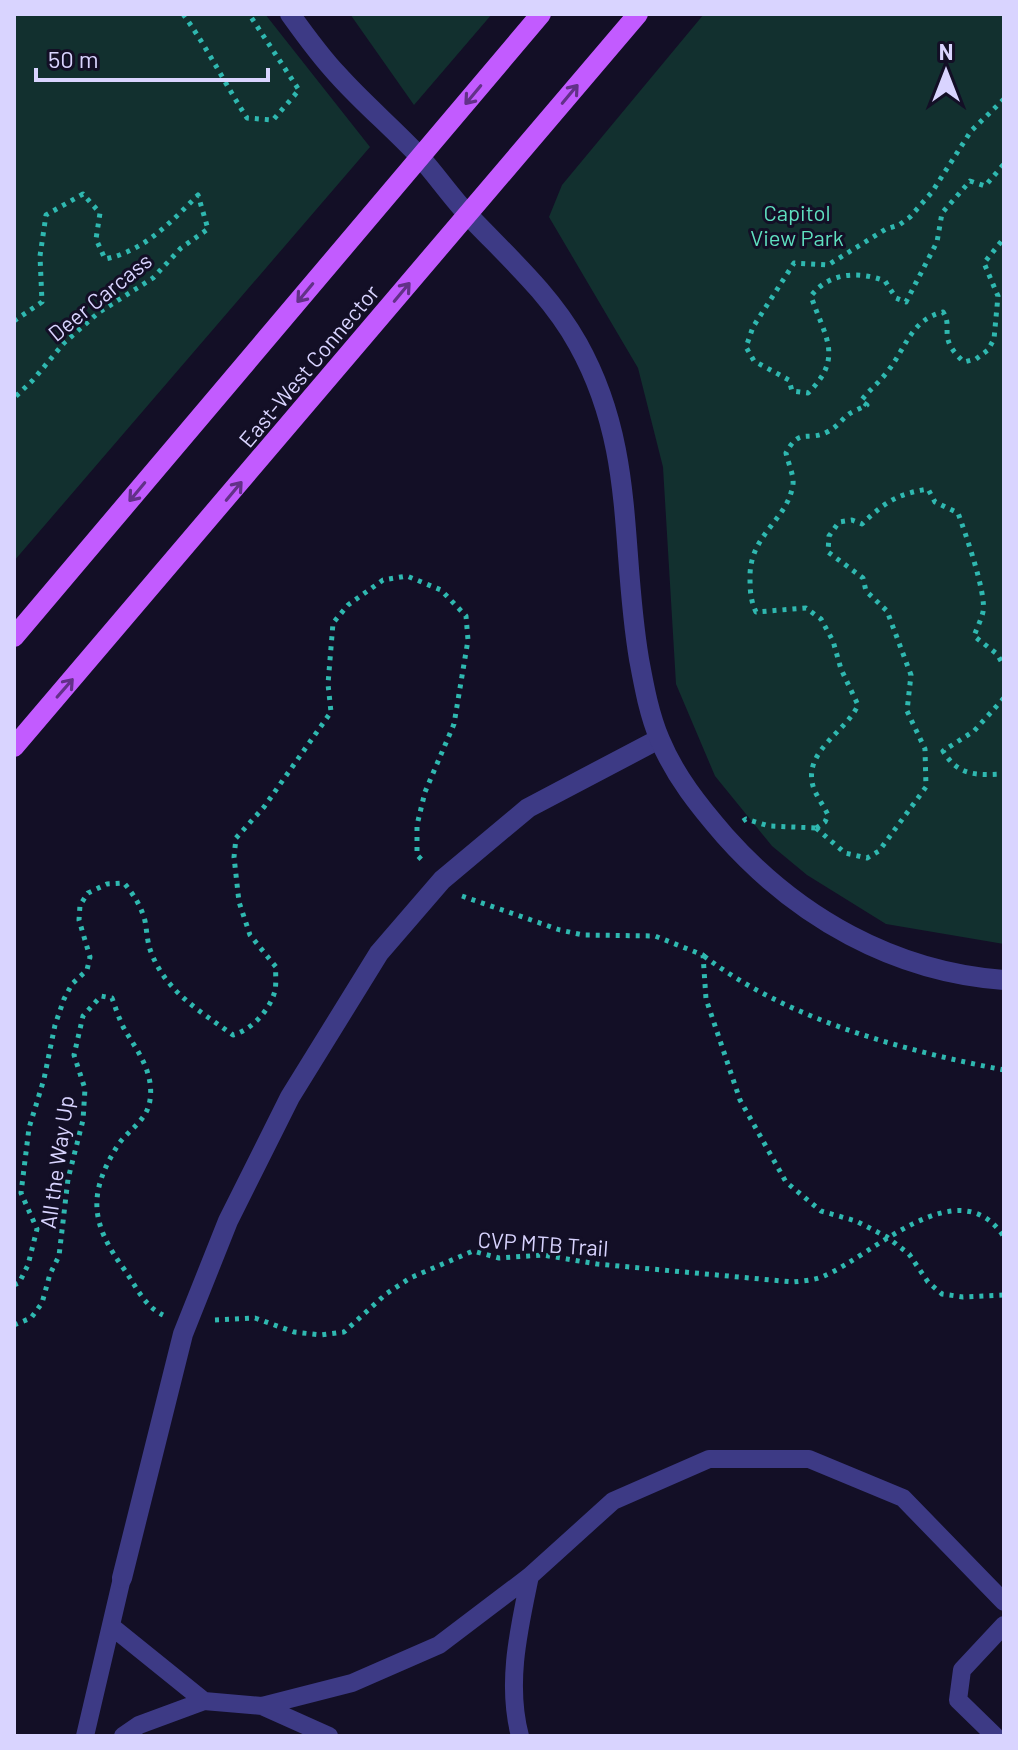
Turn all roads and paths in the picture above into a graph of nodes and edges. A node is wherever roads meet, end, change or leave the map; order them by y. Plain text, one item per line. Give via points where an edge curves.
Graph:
1 (183, 14) edge
2 (249, 14) edge
3 (290, 14) edge
4 (541, 14) edge
5 (638, 14) edge
6 (1004, 99) edge
7 (420, 157) junction
8 (1004, 164) edge
9 (468, 215) junction
10 (1004, 238) edge
11 (14, 321) edge
12 (14, 398) edge
13 (14, 637) edge
14 (1004, 666) edge
15 (1004, 698) edge
16 (659, 739) junction
17 (14, 747) edge
18 (1004, 774) edge
19 (816, 828) junction
20 (726, 837) junction
21 (428, 866) dead end
22 (455, 893) dead end
23 (703, 955) junction
24 (1004, 980) edge
25 (1004, 1070) edge
26 (887, 1237) junction
27 (1004, 1237) edge
28 (14, 1285) edge
29 (1004, 1295) edge
30 (172, 1319) dead end
31 (210, 1320) dead end
32 (14, 1325) edge
33 (530, 1576) junction
34 (122, 1578) joint
35 (1004, 1602) edge
36 (1004, 1625) edge
37 (111, 1626) junction
38 (204, 1701) junction
39 (262, 1706) junction
40 (85, 1736) edge
41 (123, 1736) edge
42 (329, 1736) edge
43 (520, 1736) edge
44 (995, 1736) edge

1 - 2 path via 247,118 273,120 299,90
3 - 7 street via 338,76
4 -> 7 main road
9 -> 5 main road, East-West Connector
6 - 8 path via 971,131 932,192 899,225 828,265 794,263 753,327 746,347 754,361 789,380 792,391 808,393 821,380 829,348 811,296 830,280 857,273 885,281 896,298 906,302 937,242 942,213 970,181 985,186
7 - 9 street
7 -> 13 main road
9 - 16 street via 548,300 599,386 619,456 639,655
17 -> 9 main road, East-West Connector
10 - 19 path via 984,263 998,296 988,350 964,362 946,340 943,312 920,322 861,401 867,405 829,432 793,440 786,453 794,479 791,491 750,562 750,599 756,612 806,608 821,619 858,705 852,719 821,748 812,768 813,785 828,815
11 - 12 path, Deer Carcass via 42,302 40,256 46,215 83,194 100,213 96,239 105,259 127,254 161,232 198,195 208,229 153,278 75,333
14 - 19 path via 974,636 983,595 958,513 935,502 928,489 902,493 862,524 839,522 829,536 828,552 863,578 866,591 887,611 911,675 907,711 925,749 926,787 879,851 867,858 845,853
15 - 18 path via 974,731 943,751 951,764 974,775
16 - 20 street via 679,777
16 - 34 street via 528,808 442,880 379,953 290,1097 228,1221 183,1334
19 - 20 path via 769,826 746,819
20 - 24 street via 795,902 872,947 942,971
21 - 28 path via 417,855 417,825 454,724 468,640 466,616 441,590 407,576 383,580 333,623 331,712 236,838 239,902 250,935 276,967 275,994 258,1020 246,1032 233,1035 181,998 149,949 145,920 124,883 88,893 80,905 90,957 60,1012 29,1128 21,1193 37,1229 28,1265
22 - 23 path via 560,930 655,936
23 - 25 path via 749,985 822,1020
23 - 26 path via 706,999 740,1100 786,1182 821,1211
26 - 27 path, CVP MTB Trail via 948,1211 973,1213
26 - 29 path via 909,1254 942,1294
26 - 31 path, CVP MTB Trail via 823,1277 793,1282 543,1255 499,1258 473,1251 410,1278 344,1332 294,1332 255,1318
30 - 32 path, All the Way Up via 148,1306 101,1235 95,1210 101,1181 119,1144 144,1118 150,1100 141,1053 112,998 101,996 83,1016 74,1055 85,1089 83,1120 68,1179 59,1256 42,1303 31,1318
33 - 35 lane via 613,1501 709,1459 809,1459 903,1498
33 - 39 lane via 439,1645 352,1683
33 - 43 lane via 516,1644 513,1710
34 - 37 lane
36 - 44 lane via 962,1670 958,1700
37 - 38 lane
37 - 40 lane
38 - 39 lane
38 - 41 lane
39 - 42 lane

